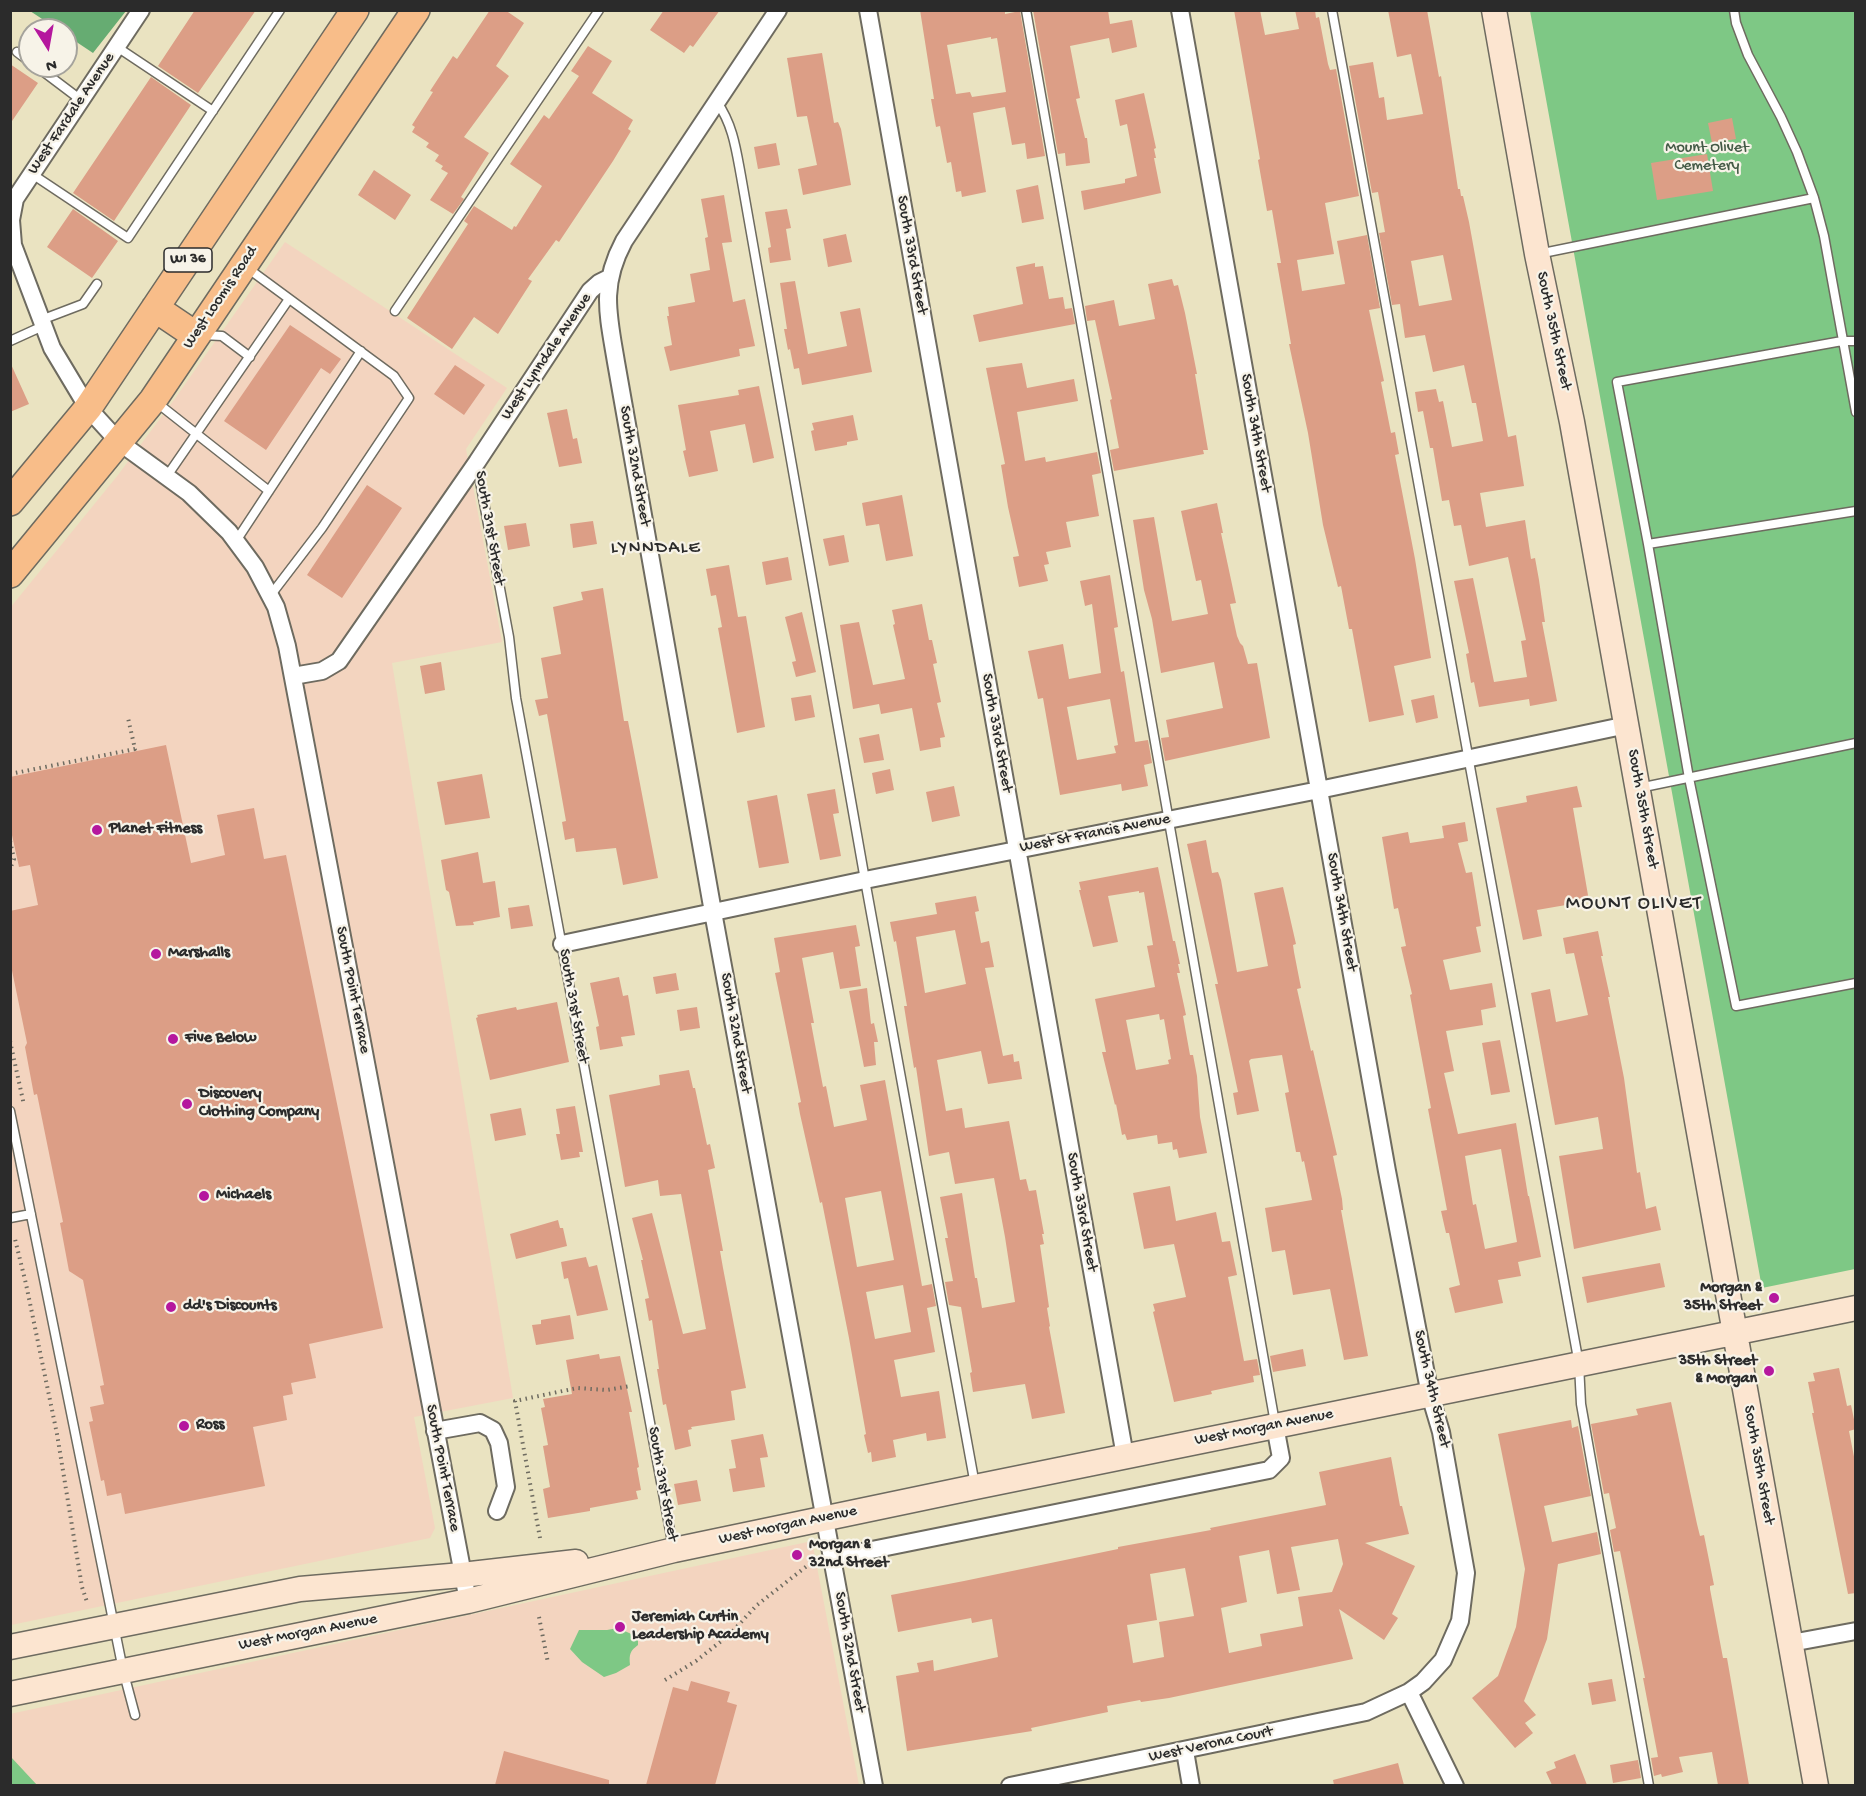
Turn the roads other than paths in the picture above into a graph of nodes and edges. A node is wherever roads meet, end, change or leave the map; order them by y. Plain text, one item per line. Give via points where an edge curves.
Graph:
1 (141, 10) edge
2 (280, 10) edge
3 (355, 10) edge
4 (416, 10) edge
5 (599, 10) edge
6 (778, 10) edge
7 (868, 10) edge
8 (1026, 10) edge
9 (1180, 10) edge
10 (1332, 10) edge
11 (1494, 10) edge
12 (1734, 10) edge
13 (117, 47) junction
14 (52, 78) edge
15 (81, 100) junction
16 (717, 102) junction
17 (213, 111) junction
18 (32, 174) junction
19 (1814, 198) junction
20 (12, 211) edge
21 (1537, 254) junction
22 (243, 265) junction
23 (609, 278) junction
24 (97, 284) dead end
25 (289, 299) junction
26 (155, 308) junction
27 (395, 311) dead end
28 (42, 323) junction
29 (195, 335) junction
30 (10, 341) edge
31 (1842, 341) junction
32 (1856, 341) edge
33 (361, 351) junction
34 (250, 357) junction
35 (153, 400) junction
36 (88, 408) junction
37 (1856, 412) edge
38 (196, 435) junction
39 (120, 442) junction
40 (477, 462) junction
41 (167, 476) junction
42 (269, 491) junction
43 (10, 502) edge
44 (1856, 511) edge
45 (236, 541) junction
46 (1648, 544) junction
47 (10, 574) edge
48 (270, 596) junction
49 (293, 676) junction
50 (1627, 725) junction
51 (1856, 743) edge
52 (1469, 758) junction
53 (1689, 778) junction
54 (1638, 788) junction
55 (1319, 790) junction
56 (1168, 820) junction
57 (1017, 850) junction
58 (865, 880) junction
59 (713, 912) junction
60 (562, 944) junction
61 (1856, 983) edge
62 (10, 1112) edge
63 (31, 1214) junction
64 (10, 1218) edge
65 (1856, 1308) edge
66 (1734, 1332) junction
67 (1579, 1364) junction
68 (1430, 1395) junction
69 (1275, 1426) junction
70 (435, 1431) junction
71 (1125, 1456) junction
72 (975, 1487) junction
73 (497, 1511) dead end
74 (825, 1519) junction
75 (674, 1551) junction
76 (832, 1558) junction
77 (462, 1575) junction
78 (468, 1601) junction
79 (114, 1625) junction
80 (1856, 1630) edge
81 (1791, 1643) junction
82 (10, 1647) edge
83 (123, 1670) junction
84 (1409, 1692) junction
85 (10, 1694) edge
86 (135, 1715) dead end
87 (1185, 1751) junction
88 (874, 1785) edge
89 (1010, 1785) edge
90 (1191, 1785) edge
91 (1455, 1785) edge
92 (1649, 1785) edge
93 (1816, 1785) edge

1 - 13 street, West Fardale Avenue
2 - 17 lane
3 - 26 main road, WI 36
4 - 22 main road, West Loomis Road / WI 36
5 - 27 lane
6 - 16 street, West Lynndale Avenue
7 - 57 street, South 33rd Street
8 - 56 lane
9 - 55 street, South 34th Street
10 - 52 lane
11 - 21 street, South 35th Street
12 - 19 lane via 1748,55 1781,117
13 - 15 street, West Fardale Avenue
13 - 17 lane
14 - 15 lane
15 - 18 street, West Fardale Avenue
16 - 23 street, West Lynndale Avenue via 624,240
16 - 58 lane via 732,130 741,176
17 - 18 lane via 128,238
18 - 20 street, West Fardale Avenue
19 - 21 lane
19 - 31 lane
20 - 28 street, West Fardale Avenue via 13,245
21 - 50 street, South 35th Street
22 - 25 lane
22 - 29 main road, West Loomis Road / WI 36
23 - 40 street, West Lynndale Avenue via 590,291
23 - 59 street, South 32nd Street via 610,326
24 - 28 lane via 83,304
25 - 33 lane
25 - 34 lane
26 - 29 main road
26 - 36 main road, WI 36
28 - 30 lane
28 - 36 street, West Fardale Avenue via 52,348
29 - 34 lane via 222,336
29 - 35 main road, West Loomis Road / WI 36
31 - 32 lane
31 - 37 lane
31 - 46 lane via 1617,382
33 - 42 lane
33 - 48 lane via 394,376 409,398 322,528
34 - 38 lane
35 - 38 lane
35 - 39 main road, West Loomis Road / WI 36
36 - 39 street, West Fardale Avenue
36 - 43 main road, WI 36
38 - 41 lane
38 - 42 lane
39 - 41 street, South Point Terrace
39 - 47 main road, West Loomis Road / WI 36
40 - 49 street, West Lynndale Avenue via 339,661 322,671
40 - 60 lane, South 31st Street
41 - 45 street, South Point Terrace
42 - 45 lane
44 - 46 lane
45 - 48 street, South Point Terrace
46 - 53 lane
48 - 49 street, South Point Terrace
49 - 70 street, South Point Terrace
50 - 52 street, West St Francis Avenue
50 - 54 street, South 35th Street
51 - 53 lane
52 - 55 street, West St Francis Avenue
52 - 67 lane
53 - 54 lane
53 - 61 lane via 1736,1006
54 - 66 street, South 35th Street
55 - 56 street, West St Francis Avenue
55 - 68 street, South 34th Street
56 - 57 street, West St Francis Avenue
56 - 69 lane
57 - 58 street, West St Francis Avenue
57 - 71 street, South 33rd Street
58 - 59 street, West St Francis Avenue
58 - 72 lane
59 - 60 street, West St Francis Avenue
59 - 74 street, South 32nd Street
60 - 75 lane, South 31st Street
62 - 63 lane
63 - 64 lane
63 - 79 lane
65 - 66 street, West Morgan Avenue
66 - 67 street, West Morgan Avenue
66 - 81 street, South 35th Street
67 - 68 street, West Morgan Avenue
67 - 92 lane via 1581,1404
68 - 69 street, West Morgan Avenue
68 - 84 street, South 34th Street via 1441,1432 1466,1573 1461,1621 1443,1660
69 - 71 street, West Morgan Avenue
69 - 76 street via 1281,1458 1269,1470
70 - 73 street via 480,1424 493,1430 506,1487
70 - 77 street, South Point Terrace
71 - 72 street, West Morgan Avenue
72 - 74 street, West Morgan Avenue
74 - 75 street, West Morgan Avenue
74 - 76 street, South 32nd Street
75 - 77 street, West Morgan Avenue
75 - 78 street, West Morgan Avenue
76 - 88 street, South 32nd Street
77 - 78 street, South Point Terrace
77 - 79 street, West Morgan Avenue via 300,1589
78 - 83 street, West Morgan Avenue
79 - 82 street, West Morgan Avenue
79 - 83 lane
80 - 81 street
81 - 93 street, South 35th Street
83 - 85 street, West Morgan Avenue
83 - 86 lane
84 - 87 street, West Verona Court via 1366,1712
84 - 91 street
87 - 89 street, West Verona Court
87 - 90 street

